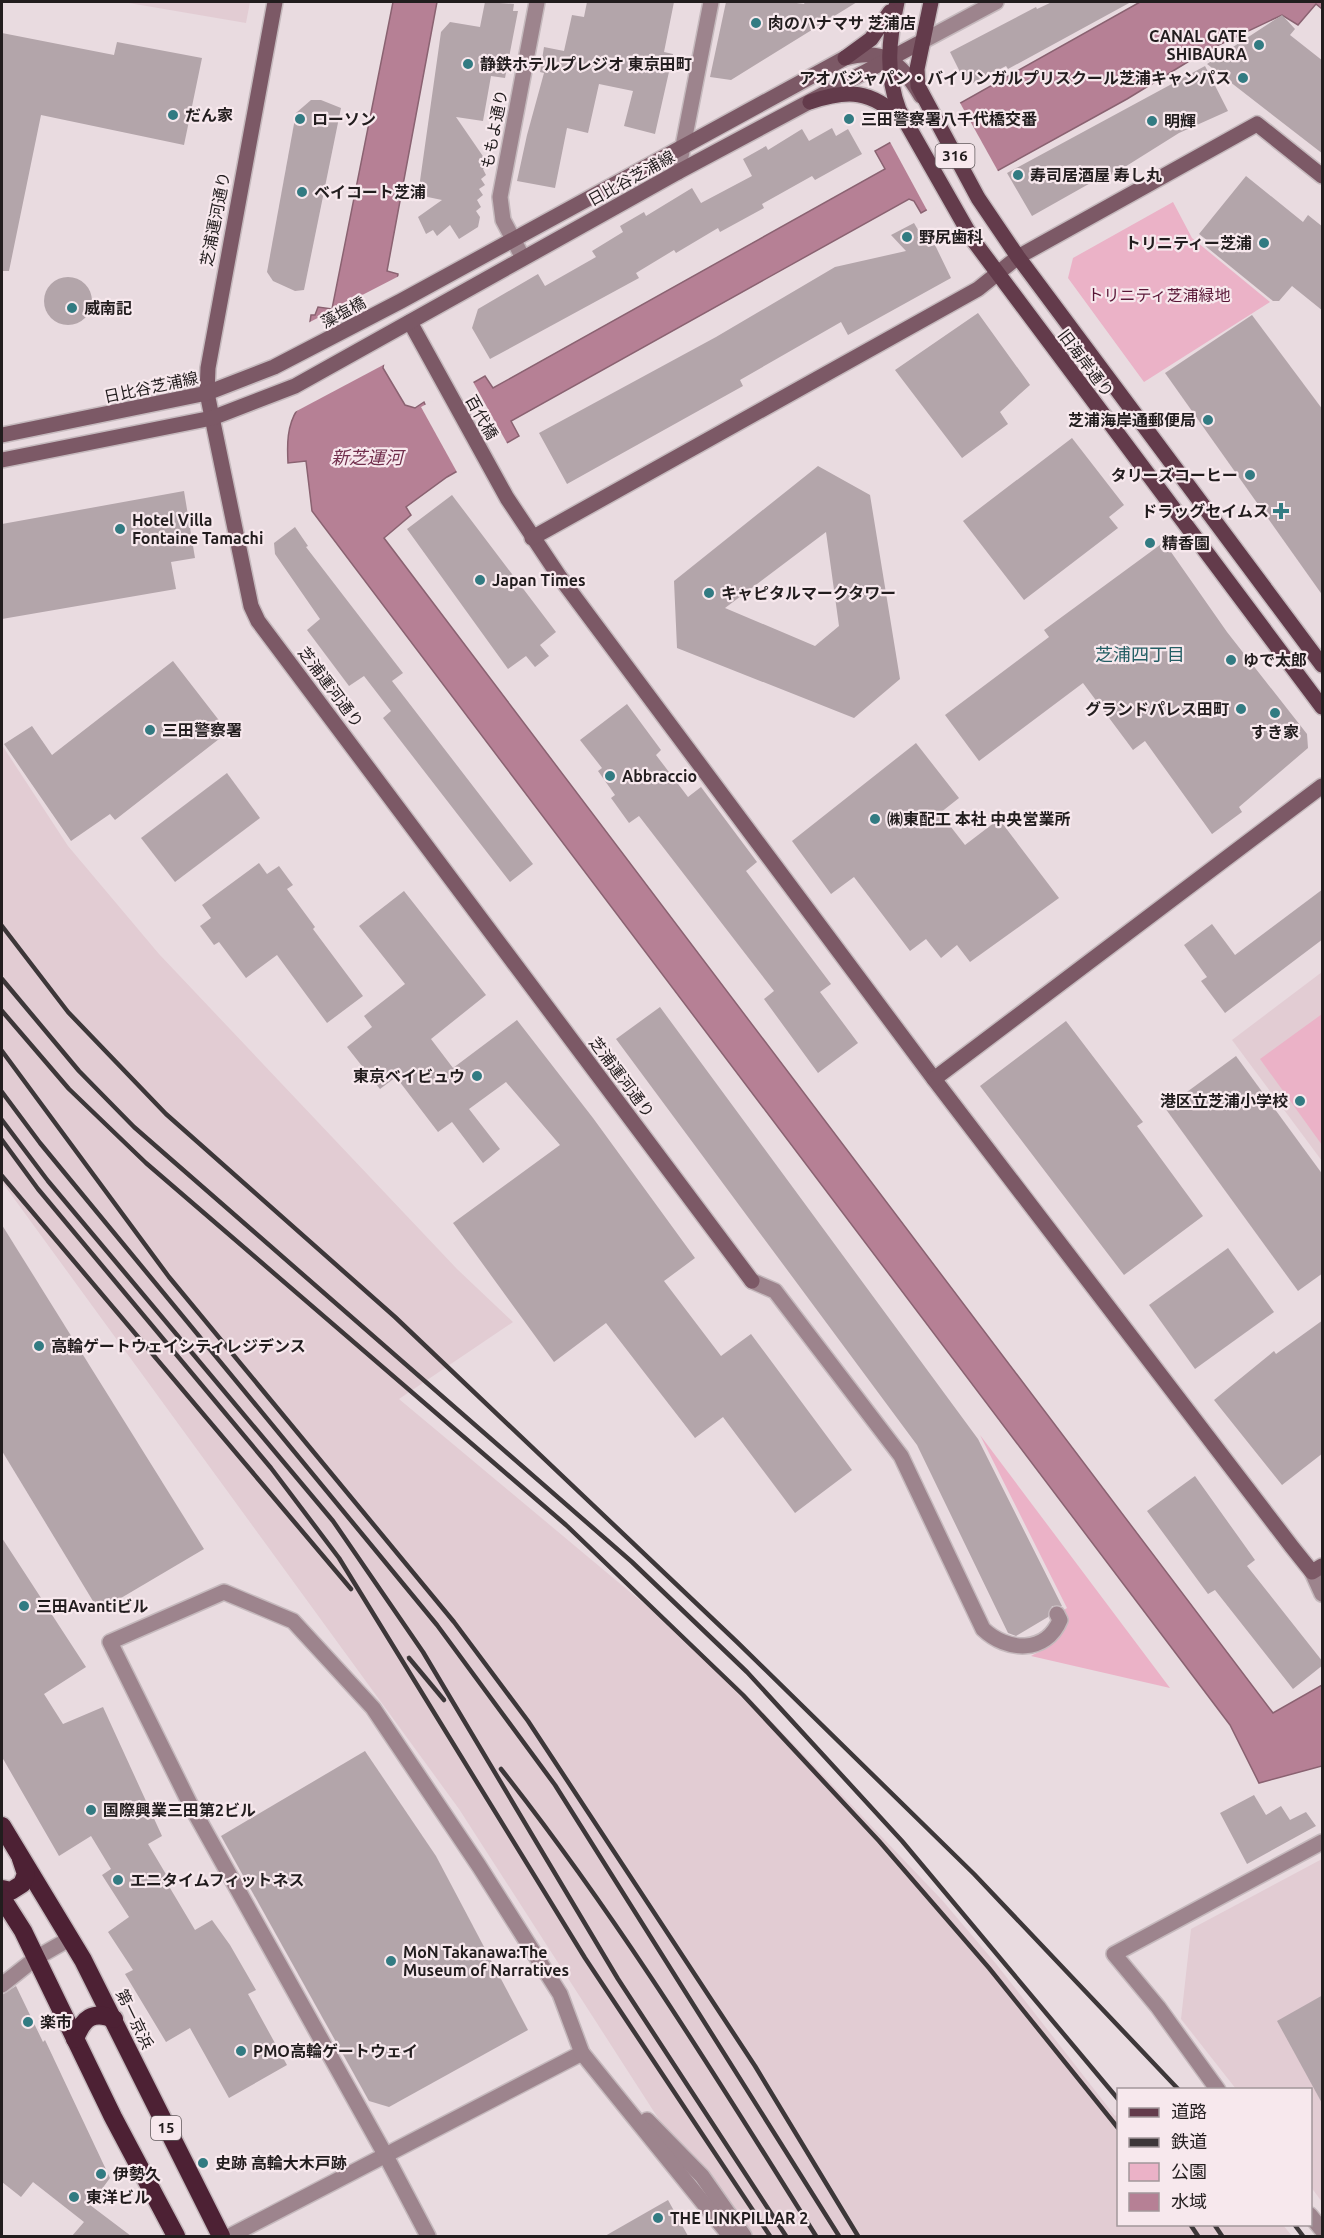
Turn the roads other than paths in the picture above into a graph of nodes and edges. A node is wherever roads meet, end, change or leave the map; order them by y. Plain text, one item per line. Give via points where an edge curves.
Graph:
1 (275, 2) edge
2 (537, 2) edge
3 (711, 2) edge
4 (897, 2) edge
5 (931, 2) edge
6 (996, 2) edge
7 (923, 41) junction
8 (845, 58) junction
9 (889, 58) junction
10 (810, 102) junction
11 (932, 115) junction
12 (909, 128) junction
13 (684, 144) junction
14 (678, 172) junction
15 (1323, 176) edge
16 (513, 240) junction
17 (1018, 257) junction
18 (524, 258) junction
19 (997, 273) junction
20 (401, 301) joint
21 (410, 322) junction
22 (302, 354) joint
23 (207, 393) junction
24 (212, 418) junction
25 (2, 435) edge
26 (2, 460) edge
27 (532, 538) junction
28 (1323, 665) edge
29 (1323, 707) edge
30 (1323, 786) edge
31 (934, 1079) junction
32 (1317, 1569) edge
33 (1323, 1594) edge
34 (1058, 1614) dead end
35 (2, 1826) edge
36 (1323, 1842) edge
37 (17, 1849) junction
38 (2, 1889) edge
39 (2, 1898) edge
40 (71, 1938) junction
41 (36, 1958) junction
42 (2, 1985) edge
43 (114, 2019) junction
44 (75, 2039) junction
45 (582, 2054) junction
46 (1217, 2088) edge
47 (386, 2156) junction
48 (1312, 2216) edge
49 (1323, 2230) edge
50 (176, 2236) edge
51 (220, 2236) edge
52 (230, 2236) edge
53 (428, 2236) edge
54 (730, 2236) edge
55 (744, 2236) edge

1 - 23 street, 芝浦運河通り via 216,312
2 - 16 street, ももよ通り via 500,197 503,220
3 - 13 street
4 - 8 main road via 871,39
4 - 9 main road, 316
5 - 7 main road, 316
6 - 7 street
7 - 9 street, 日比谷芝浦線
7 - 11 main road, 316 via 917,78
8 - 9 street, 日比谷芝浦線
8 - 13 street, 日比谷芝浦線
9 - 10 street, 日比谷芝浦線
9 - 11 street via 908,76
9 - 12 main road, 316 via 893,93
10 - 12 main road via 832,95 864,95 891,109
10 - 14 street, 日比谷芝浦線
11 - 17 main road, 旧海岸通り / 316 via 978,198
12 - 19 main road, 旧海岸通り / 316
13 - 14 street
13 - 16 street, 日比谷芝浦線
14 - 18 street, 日比谷芝浦線
15 - 17 street via 1257,124
16 - 18 street, ももよ通り
16 - 20 street, 日比谷芝浦線
17 - 19 street
17 - 28 main road, 旧海岸通り / 316
18 - 21 street, 日比谷芝浦線
19 - 27 street via 978,289
19 - 29 main road, 旧海岸通り / 316
20 - 22 street, 藻塩橋
21 - 24 street, 日比谷芝浦線 via 295,386
21 - 27 street, 百代橋
22 - 23 street, 日比谷芝浦線
23 - 24 street, 芝浦運河通り
23 - 25 street, 日比谷芝浦線
24 - 26 street
24 - 34 street, 芝浦運河通り via 251,606 258,621 752,1281 775,1291 901,1456 983,1629 990,1636 1028,1647 1046,1641 1060,1620
27 - 31 street, 百代橋
30 - 31 street
31 - 32 street, 百代橋
32 - 33 street
35 - 37 highway, 第一京浜 / 15
36 - 46 street via 1114,1954
37 - 38 highway via 26,1874 11,1891
37 - 40 highway, 第一京浜 / 15
39 - 41 highway, 15
40 - 41 street
40 - 43 highway, 第一京浜 / 15
41 - 42 street
41 - 44 highway, 15
43 - 44 highway via 101,2013 89,2015
43 - 51 highway, 第一京浜 / 15
44 - 50 highway, 15
45 - 47 street
45 - 47 street via 560,1994 479,1866 373,1708 293,1621 224,1592 110,1642 190,1804
45 - 54 street
45 - 55 street via 702,2176
47 - 52 street
47 - 53 street
48 - 49 street

